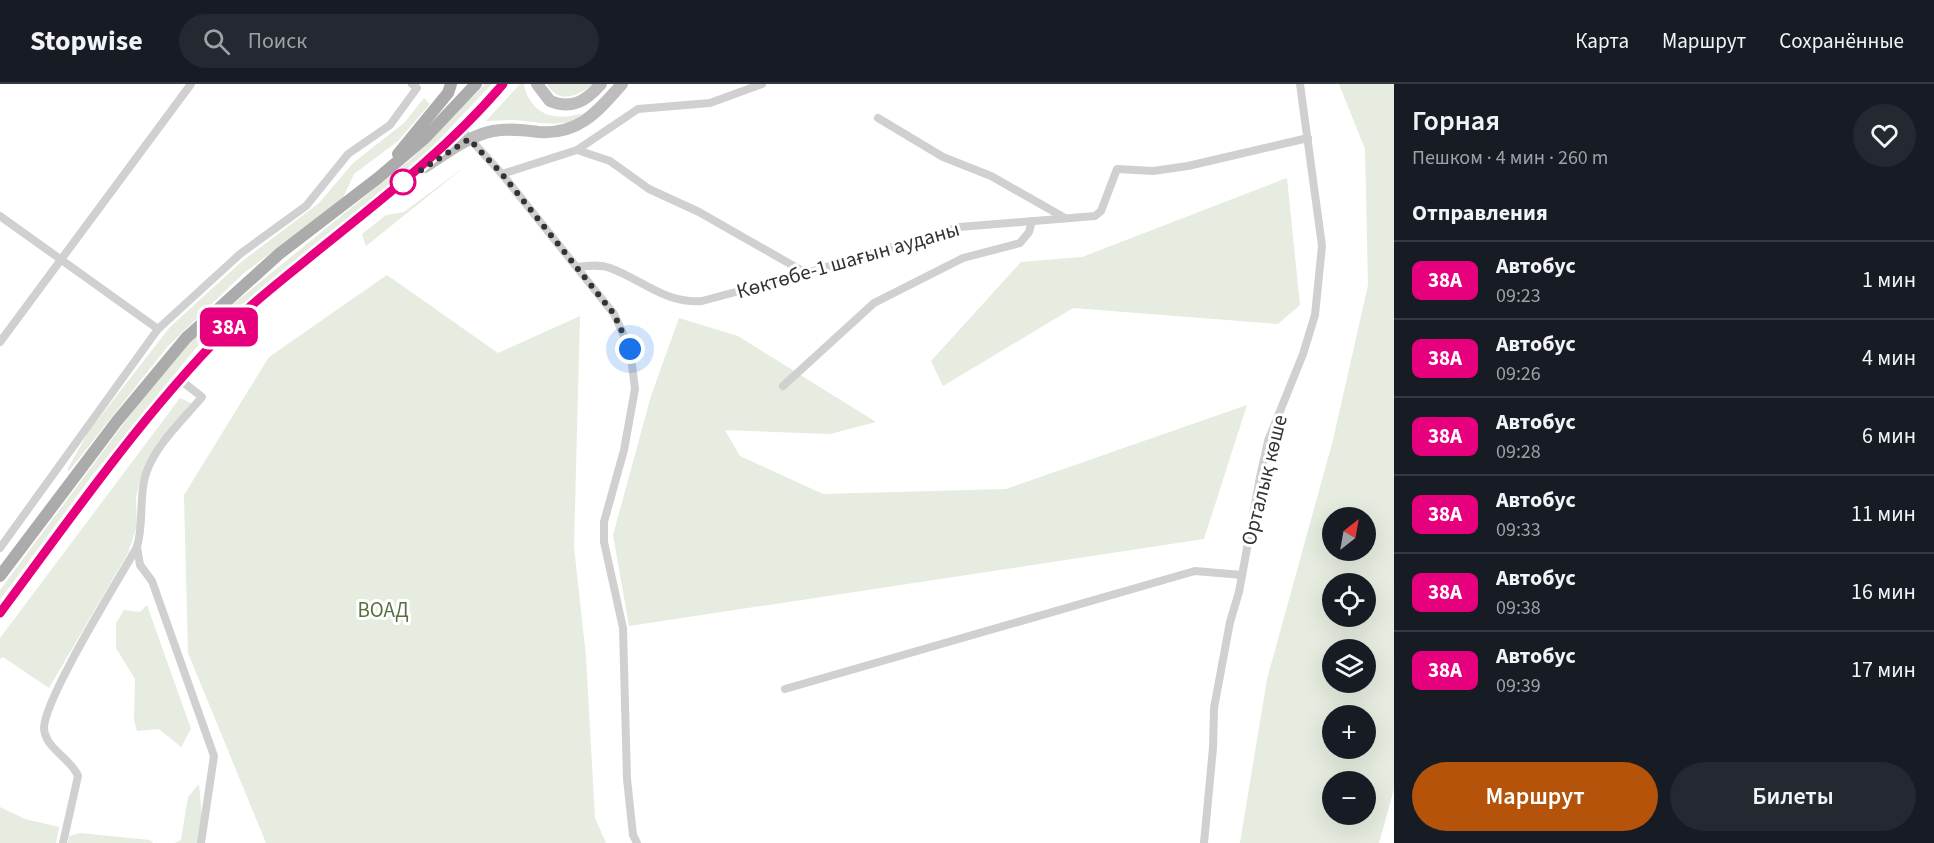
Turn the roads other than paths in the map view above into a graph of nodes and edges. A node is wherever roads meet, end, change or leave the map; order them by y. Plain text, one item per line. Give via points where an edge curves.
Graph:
1 (191, 84) edge
2 (412, 84) edge
3 (451, 84) edge
4 (476, 84) edge
5 (503, 84) edge
6 (537, 84) edge
7 (601, 84) edge
8 (622, 84) edge
9 (762, 84) edge
10 (1300, 84) edge
11 (878, 118) dead end
12 (465, 134) junction
13 (1308, 138) junction
14 (577, 150) junction
15 (502, 174) junction
16 (378, 178) junction
17 (0, 216) edge
18 (1066, 218) junction
19 (1032, 221) junction
20 (61, 259) junction
21 (577, 267) junction
22 (806, 273) junction
23 (158, 329) junction
24 (0, 342) edge
25 (179, 380) junction
26 (783, 386) dead end
27 (137, 547) junction
28 (0, 548) edge
29 (1242, 575) junction
30 (0, 576) edge
31 (0, 613) edge
32 (785, 690) dead end
33 (63, 843) edge
34 (201, 843) edge
35 (637, 843) edge
36 (1204, 843) edge

1 - 20 street
2 - 23 street via 417,88 390,125 348,154 306,206 240,254
3 - 16 main road via 448,93
4 - 16 main road via 425,138
5 - 12 main road
6 - 7 main road via 550,102 571,105 590,96
8 - 12 main road via 579,126 550,133 497,130
9 - 14 street via 710,103 638,109
10 - 13 street, Орталық көше
11 - 18 street via 943,157 991,176
12 - 15 street
12 - 25 main road via 242,314
13 - 18 street, Көктөбе-1 шағын ауданы via 1188,166 1153,171 1117,169 1101,211 1095,216
13 - 29 street, Орталық көше via 1322,246 1315,315 1268,441
14 - 15 street
14 - 22 street via 610,160 650,189
15 - 21 street
16 - 30 main road via 279,254 186,338 117,421
17 - 20 street
18 - 19 street, Көктөбе-1 шағын ауданы
19 - 22 street, Көктөбе-1 шағын ауданы via 959,227
19 - 26 street via 1020,243 963,258 874,303
20 - 23 street
20 - 24 street
21 - 22 street, Көктөбе-1 шағын ауданы via 609,268 684,302
21 - 35 street via 614,314 630,349 635,389 624,450 604,522 604,542 623,628 627,779
23 - 28 street
25 - 27 street via 202,396 151,461 144,479 143,528
25 - 31 main road
27 - 33 street via 46,716 44,729 48,741 78,776
27 - 34 street via 140,564 152,581 214,756
29 - 32 street via 1195,571
29 - 36 street, Орталық көше via 1214,708

